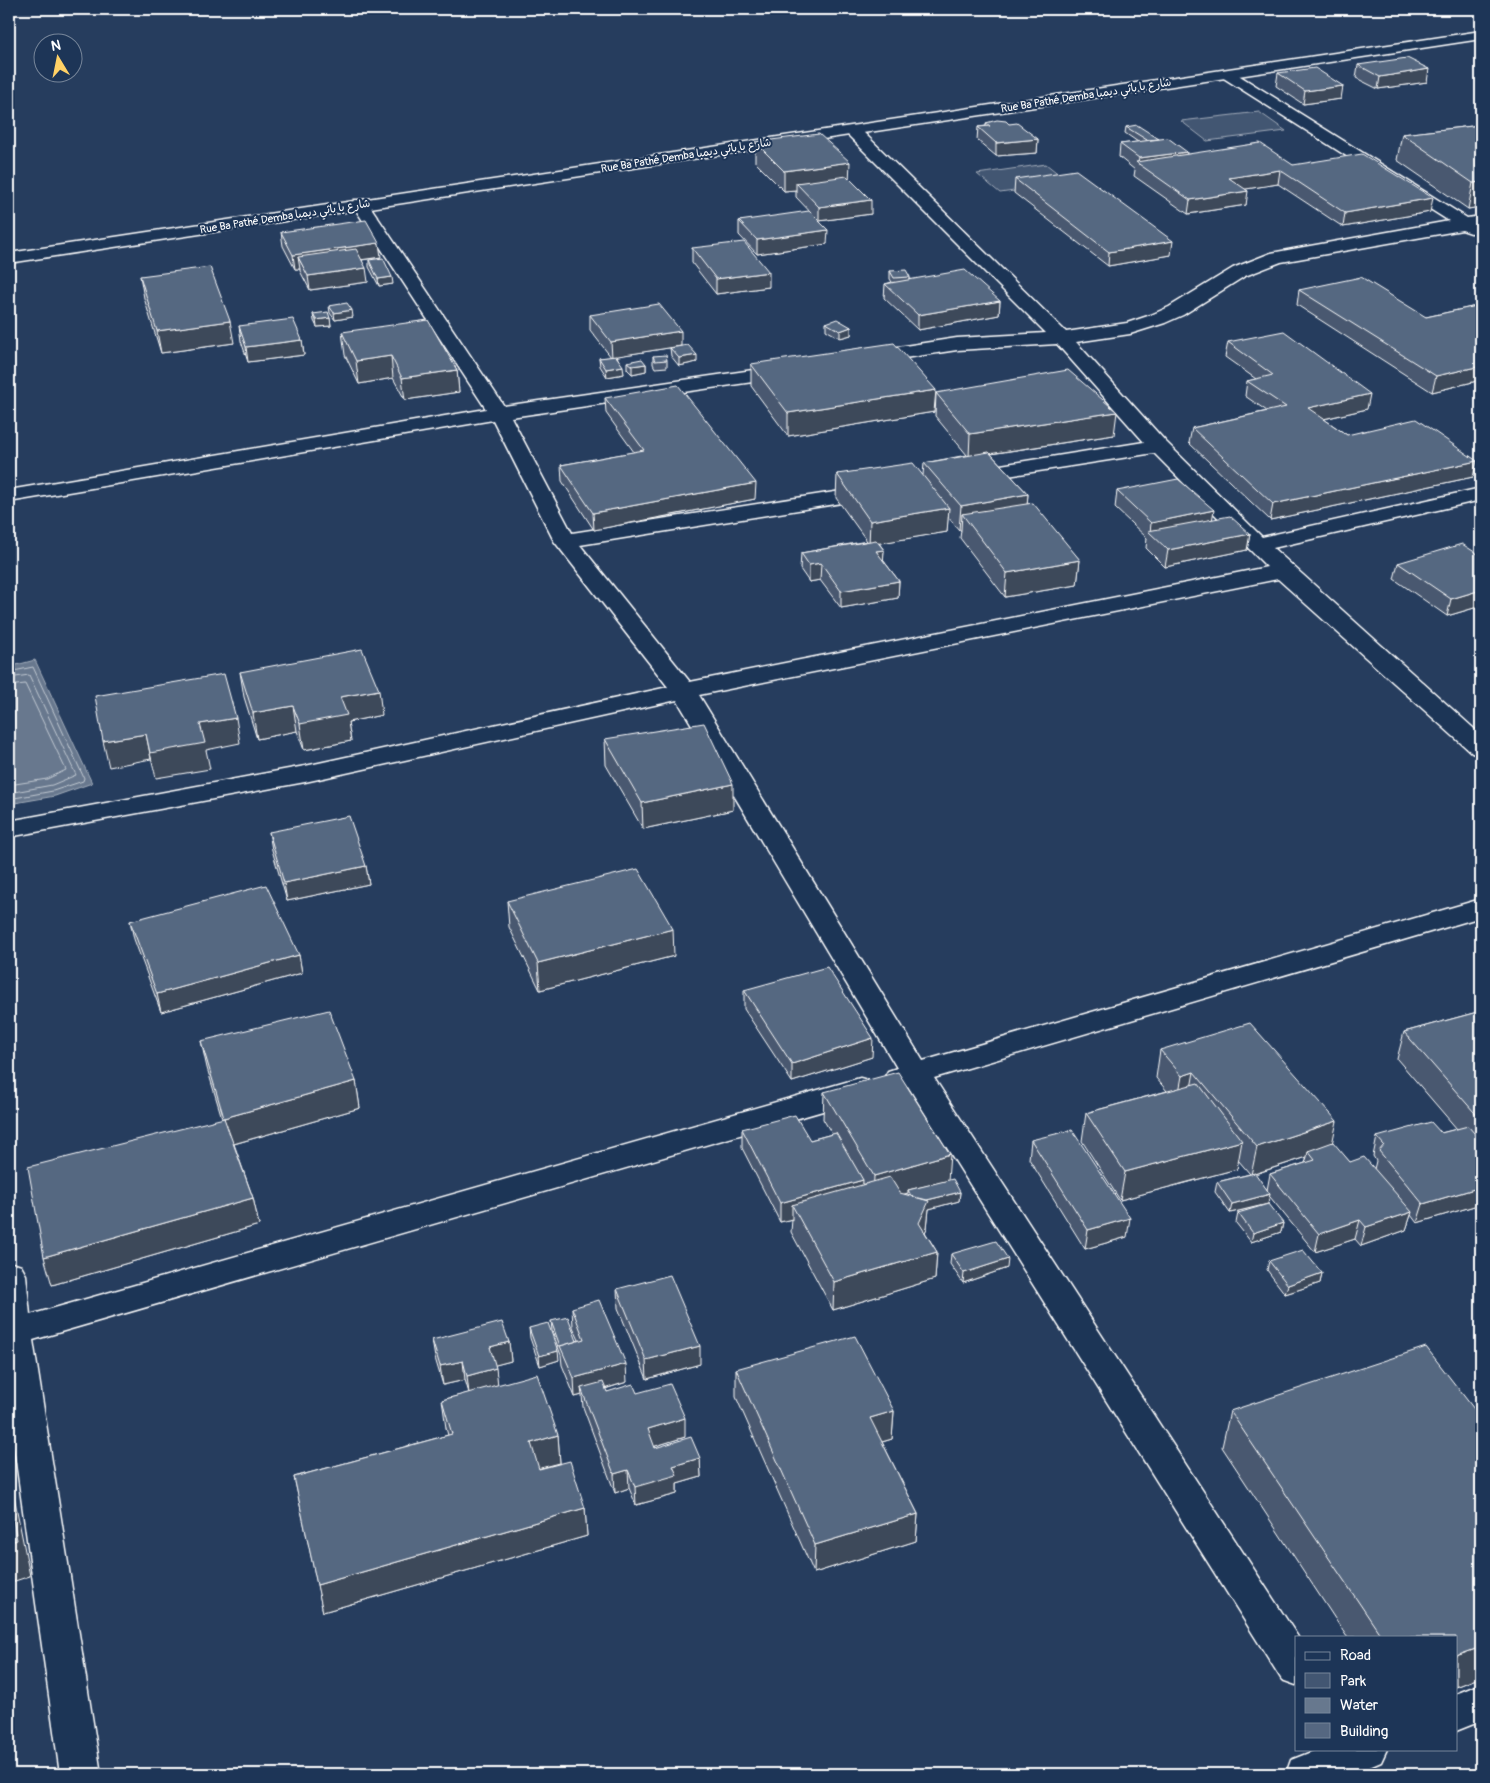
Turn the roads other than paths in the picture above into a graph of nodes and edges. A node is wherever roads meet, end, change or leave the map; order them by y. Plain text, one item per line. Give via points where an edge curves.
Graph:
1 (1481, 36) edge
2 (1227, 74) junction
3 (852, 130) junction
4 (360, 204) junction
5 (1473, 222) edge
6 (1481, 234) edge
7 (9, 258) edge
8 (1062, 338) junction
9 (848, 361) edge
10 (809, 368) edge
11 (499, 413) junction
12 (1159, 446) junction
13 (945, 480) edge
14 (896, 488) edge
15 (1481, 494) edge
16 (9, 496) edge
17 (566, 541) junction
18 (1257, 544) junction
19 (1283, 571) junction
20 (684, 691) junction
21 (1481, 748) edge
22 (9, 829) edge
23 (1481, 908) edge
24 (914, 1073) junction
25 (9, 1275) edge
26 (12, 1334) edge
27 (1295, 1665) edge
28 (1481, 1702) edge
29 (1458, 1711) edge
30 (1358, 1757) edge
31 (80, 1774) edge
32 (1306, 1774) edge

1 - 2 street, Rue Ba Pathé Demba شارع با باثي ديمبا
2 - 3 street, Rue Ba Pathé Demba شارع با باثي ديمبا
2 - 5 street
3 - 4 street, Rue Ba Pathé Demba شارع با باثي ديمبا
3 - 8 street
4 - 7 street, Rue Ba Pathé Demba شارع با باثي ديمبا
4 - 11 street
5 - 6 street
5 - 8 street via 1277,257 1239,272 1158,319 1130,328
8 - 9 street via 956,344
8 - 12 street
10 - 11 street
11 - 16 street
11 - 17 street
12 - 13 street
12 - 18 street
14 - 17 street
15 - 18 street
17 - 20 street
18 - 19 street
19 - 20 street
19 - 21 street
20 - 22 street via 305,774
20 - 24 street
23 - 24 street
24 - 26 street
24 - 27 street
25 - 26 street
26 - 31 street
28 - 29 street
30 - 32 street

